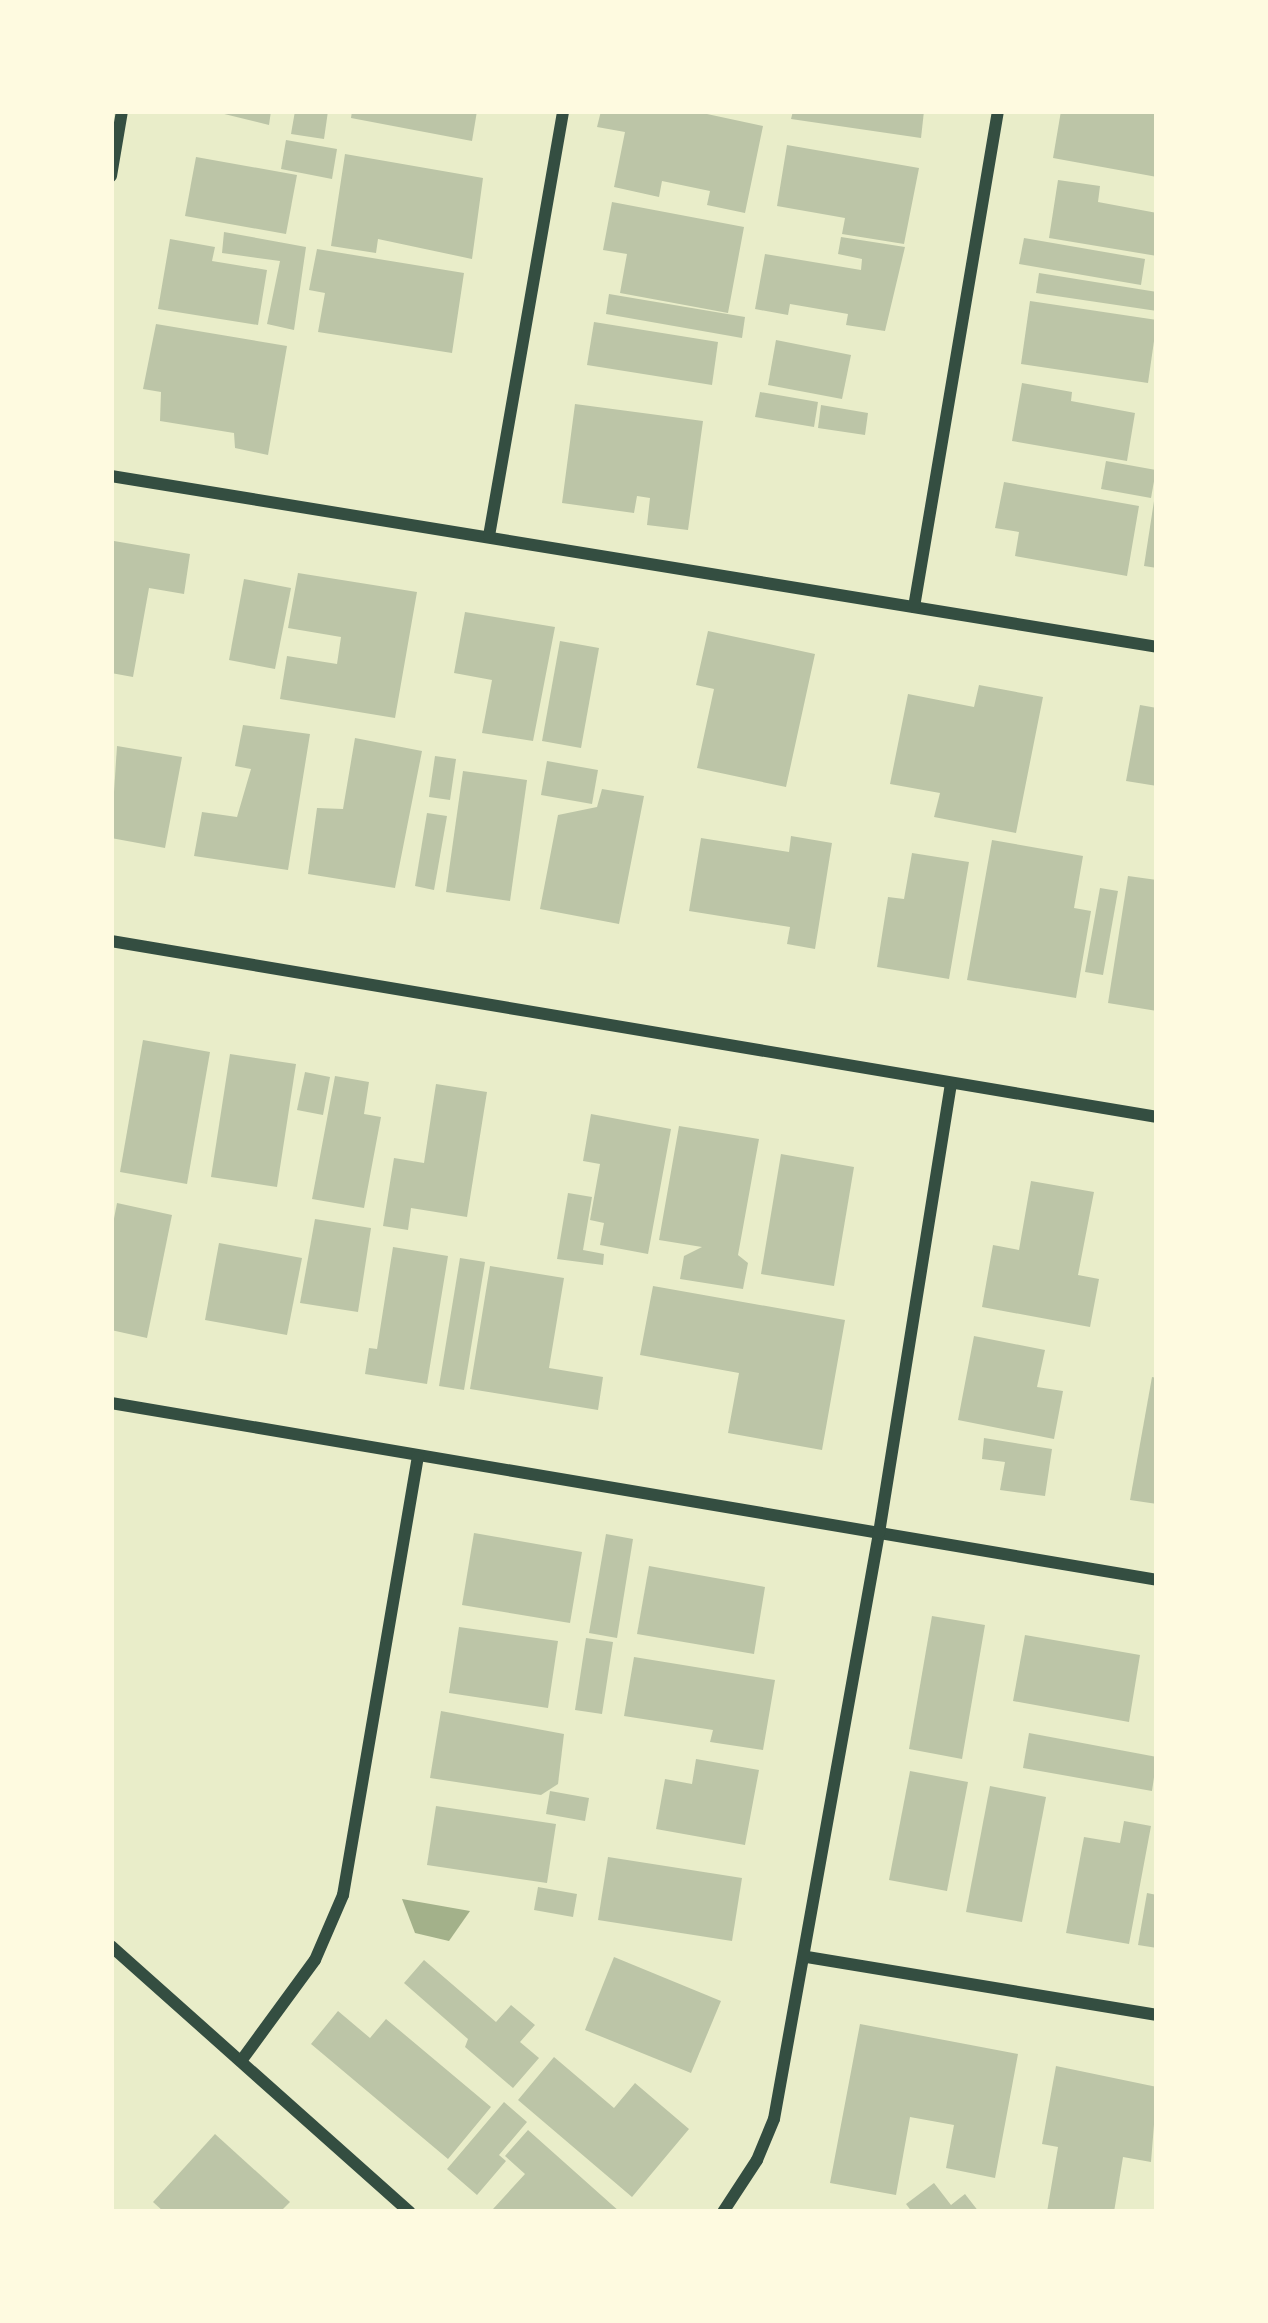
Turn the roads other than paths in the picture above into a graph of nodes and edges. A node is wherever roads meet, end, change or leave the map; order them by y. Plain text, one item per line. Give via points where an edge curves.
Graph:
1 (122, 111) edge
2 (563, 111) edge
3 (998, 111) edge
4 (111, 176) edge
5 (111, 476) edge
6 (489, 536) junction
7 (914, 607) junction
8 (1157, 647) edge
9 (111, 941) edge
10 (951, 1084) junction
11 (1157, 1117) edge
12 (111, 1403) edge
13 (418, 1457) junction
14 (879, 1534) junction
15 (1157, 1580) edge
16 (111, 1946) edge
17 (806, 1957) junction
18 (1157, 2015) edge
19 (241, 2061) junction
20 (410, 2212) edge
21 (723, 2212) edge

1 - 4 street
2 - 6 street
3 - 7 street
5 - 6 street
6 - 7 street
7 - 8 street
9 - 10 street
10 - 11 street
10 - 14 street
12 - 13 street
13 - 14 street
13 - 19 street via 343,1895 315,1960
14 - 15 street
14 - 17 street
16 - 19 street
17 - 18 street
17 - 21 street via 774,2120
19 - 20 street

